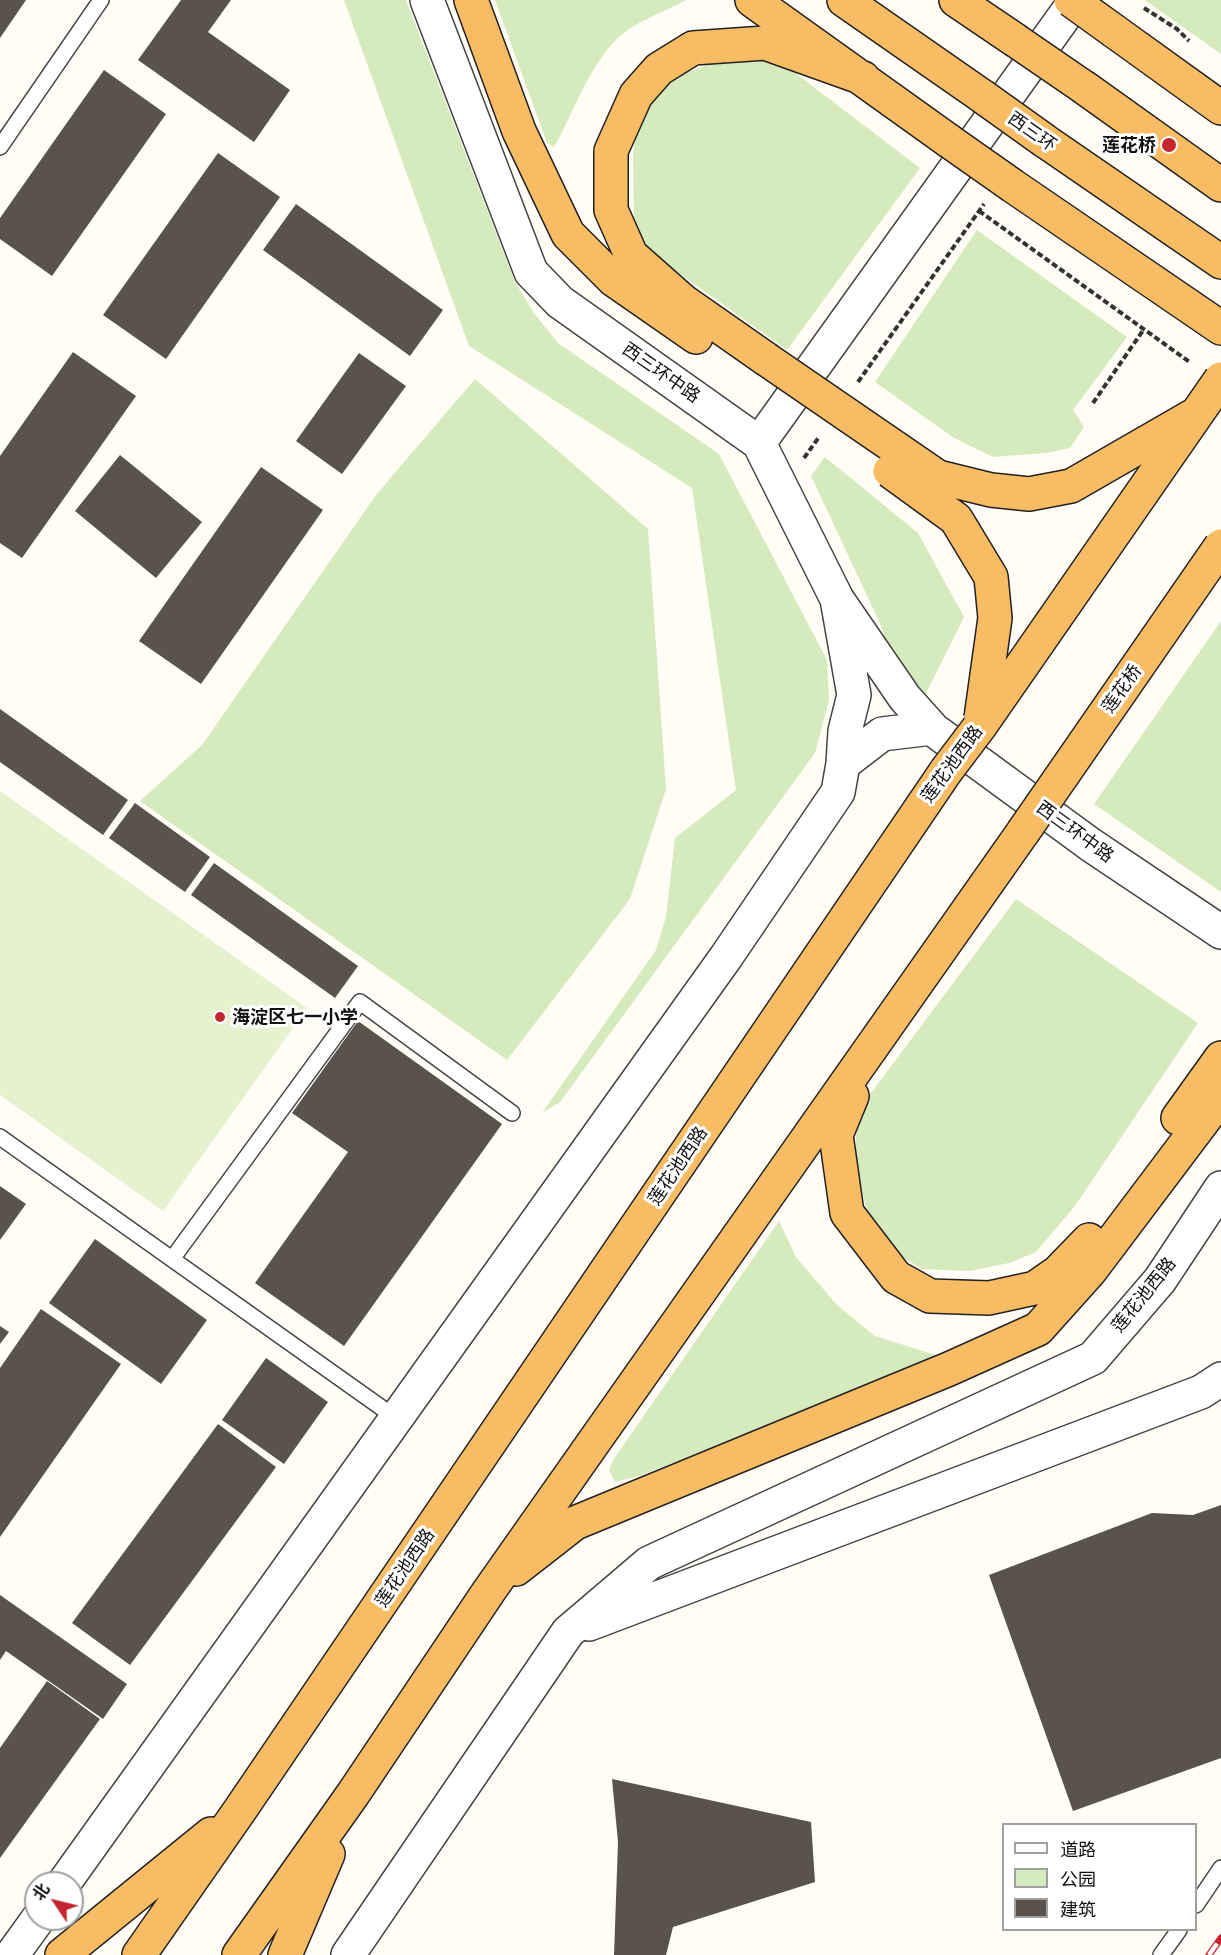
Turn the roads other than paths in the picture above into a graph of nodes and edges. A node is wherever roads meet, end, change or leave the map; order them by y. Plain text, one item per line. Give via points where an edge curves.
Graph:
1 (101, 0) edge
2 (427, 0) edge
3 (471, 0) edge
4 (752, 0) edge
5 (844, 0) edge
6 (957, 0) edge
7 (1073, 0) edge
8 (863, 78) junction
9 (1221, 108) edge
10 (0, 147) edge
11 (1221, 185) edge
12 (1221, 262) edge
13 (1221, 328) edge
14 (762, 369) junction
15 (1221, 379) edge
16 (1196, 414) junction
17 (759, 443) junction
18 (1221, 546) edge
19 (837, 599) junction
20 (980, 726) junction
21 (932, 728) junction
22 (843, 764) junction
23 (1221, 932) edge
24 (876, 1039) junction
25 (1221, 1058) edge
26 (1221, 1097) edge
27 (512, 1113) dead end
28 (0, 1137) edge
29 (1221, 1188) edge
30 (172, 1259) junction
31 (1221, 1379) edge
32 (396, 1418) junction
33 (489, 1591) junction
34 (568, 1632) junction
35 (353, 1794) junction
36 (240, 1810) junction
37 (1221, 1868) edge
38 (73, 1871) edge
39 (1197, 1904) edge
40 (29, 1931) edge
41 (1178, 1931) edge
42 (12, 1955) edge
43 (62, 1955) edge
44 (139, 1955) edge
45 (239, 1955) edge
46 (285, 1955) edge
47 (348, 1955) edge
48 (1161, 1955) edge

1 - 10 lane
2 - 17 street, 西三环中路 via 531,272 560,302
3 - 14 highway via 519,131 568,234 614,280
4 - 8 highway
5 - 12 highway, 西三环, bridge
6 - 11 highway, bridge
7 - 9 highway, bridge
7 - 17 street
8 - 13 highway, bridge
8 - 14 highway via 765,43 693,48 659,69 636,95 611,151 611,210 631,255
14 - 16 highway, bridge via 938,477 991,490 1029,494 1071,486
14 - 20 highway, bridge via 956,519 991,577 995,618
15 - 16 highway, 莲花池西路, bridge
16 - 20 highway, 莲花池西路, bridge
17 - 19 street, 西三环中路
18 - 24 highway, 莲花桥, bridge
19 - 21 street, 西三环中路 via 904,698
19 - 22 street via 854,695 845,731
20 - 36 highway, 莲花池西路, bridge
21 - 22 street via 882,734
21 - 23 street, 西三环中路 via 1091,845
22 - 32 street via 838,792 726,957
24 - 25 highway via 836,1135 848,1213 896,1277 930,1296 989,1298 1035,1288 1058,1272 1093,1236
24 - 33 highway
26 - 33 highway via 1090,1271 1038,1329 575,1522
27 - 30 lane via 360,1002
28 - 30 lane
29 - 34 street, 莲花池西路 via 1160,1280 1093,1358 649,1563
30 - 32 lane
31 - 34 street via 1201,1392
32 - 38 street
33 - 35 highway
34 - 47 street, 莲花池西路
35 - 45 highway
35 - 46 highway
36 - 43 highway
36 - 44 highway, 莲花池西路
37 - 39 lane
40 - 42 street
41 - 48 lane

